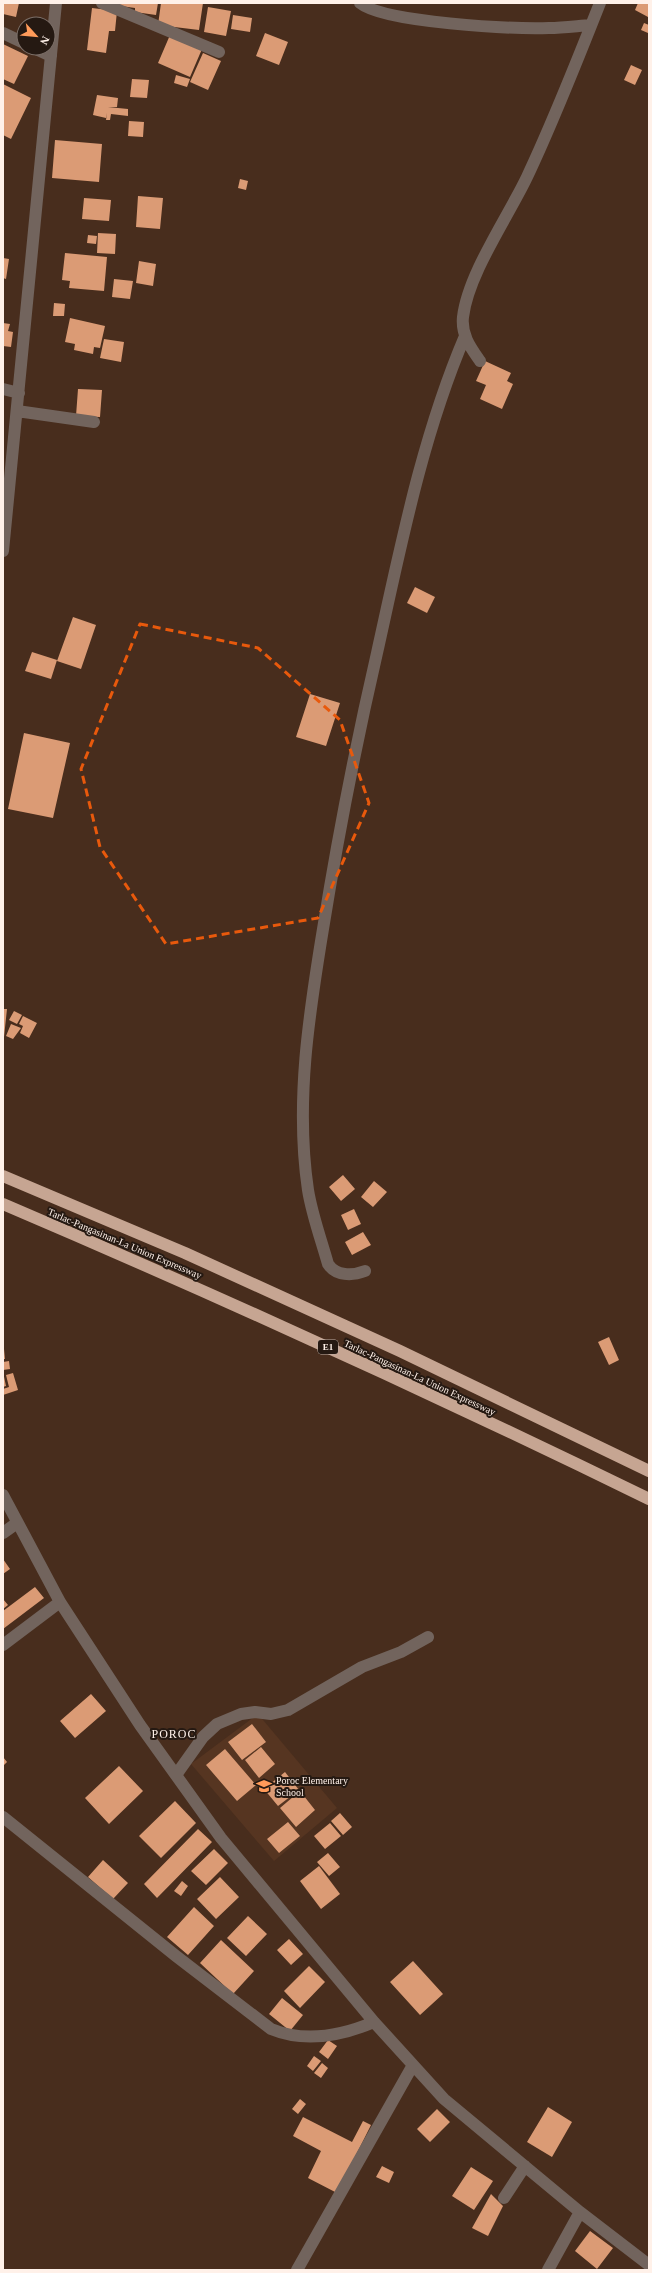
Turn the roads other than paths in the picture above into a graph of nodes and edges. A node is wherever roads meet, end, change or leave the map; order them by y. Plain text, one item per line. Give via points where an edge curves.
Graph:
1 (56, 3) edge
2 (102, 3) edge
3 (360, 3) edge
4 (600, 3) edge
5 (55, 16) edge
6 (591, 25) junction
7 (3, 33) edge
8 (16, 39) edge
9 (219, 52) dead end
10 (51, 56) edge
11 (465, 336) junction
12 (480, 362) dead end
13 (3, 389) edge
14 (19, 393) junction
15 (17, 411) junction
16 (94, 422) dead end
17 (3, 551) edge
18 (3, 1176) edge
19 (3, 1204) edge
20 (365, 1271) dead end
21 (649, 1471) edge
22 (3, 1495) edge
23 (649, 1499) edge
24 (17, 1523) junction
25 (3, 1533) edge
26 (60, 1602) junction
27 (428, 1637) dead end
28 (3, 1645) edge
29 (176, 1775) junction
30 (3, 1817) edge
31 (374, 2022) junction
32 (413, 2065) junction
33 (525, 2166) junction
34 (504, 2198) dead end
35 (580, 2212) junction
36 (649, 2265) edge
37 (297, 2270) edge
38 (548, 2270) edge

1 - 5 street
2 - 9 street
3 - 6 street via 368,9 411,19 549,28
4 - 6 street
6 - 11 street via 529,174 479,269 463,318
7 - 8 street
10 - 14 street
11 - 12 street
11 - 20 street via 450,372 425,448 397,561 352,763 308,1020 303,1122 308,1190 332,1271 340,1274 357,1274
13 - 14 street
14 - 15 street
15 - 16 street
15 - 17 street
18 - 21 highway, Tarlac-Pangasinan-La Union Expressway via 185,1253 400,1351
19 - 23 highway, Tarlac-Pangasinan-La Union Expressway / E1 via 175,1277 377,1369
22 - 24 street
24 - 25 street
24 - 26 street
26 - 28 street
26 - 29 street via 140,1726
27 - 29 street via 401,1652 362,1667 288,1710 271,1714 241,1714 217,1724 203,1737
29 - 31 street via 221,1838
30 - 31 street via 176,1956 271,2028 293,2036 332,2035 350,2032
31 - 32 street
32 - 33 street via 444,2099
32 - 37 street
33 - 34 street
33 - 35 street
35 - 36 street
35 - 38 street

